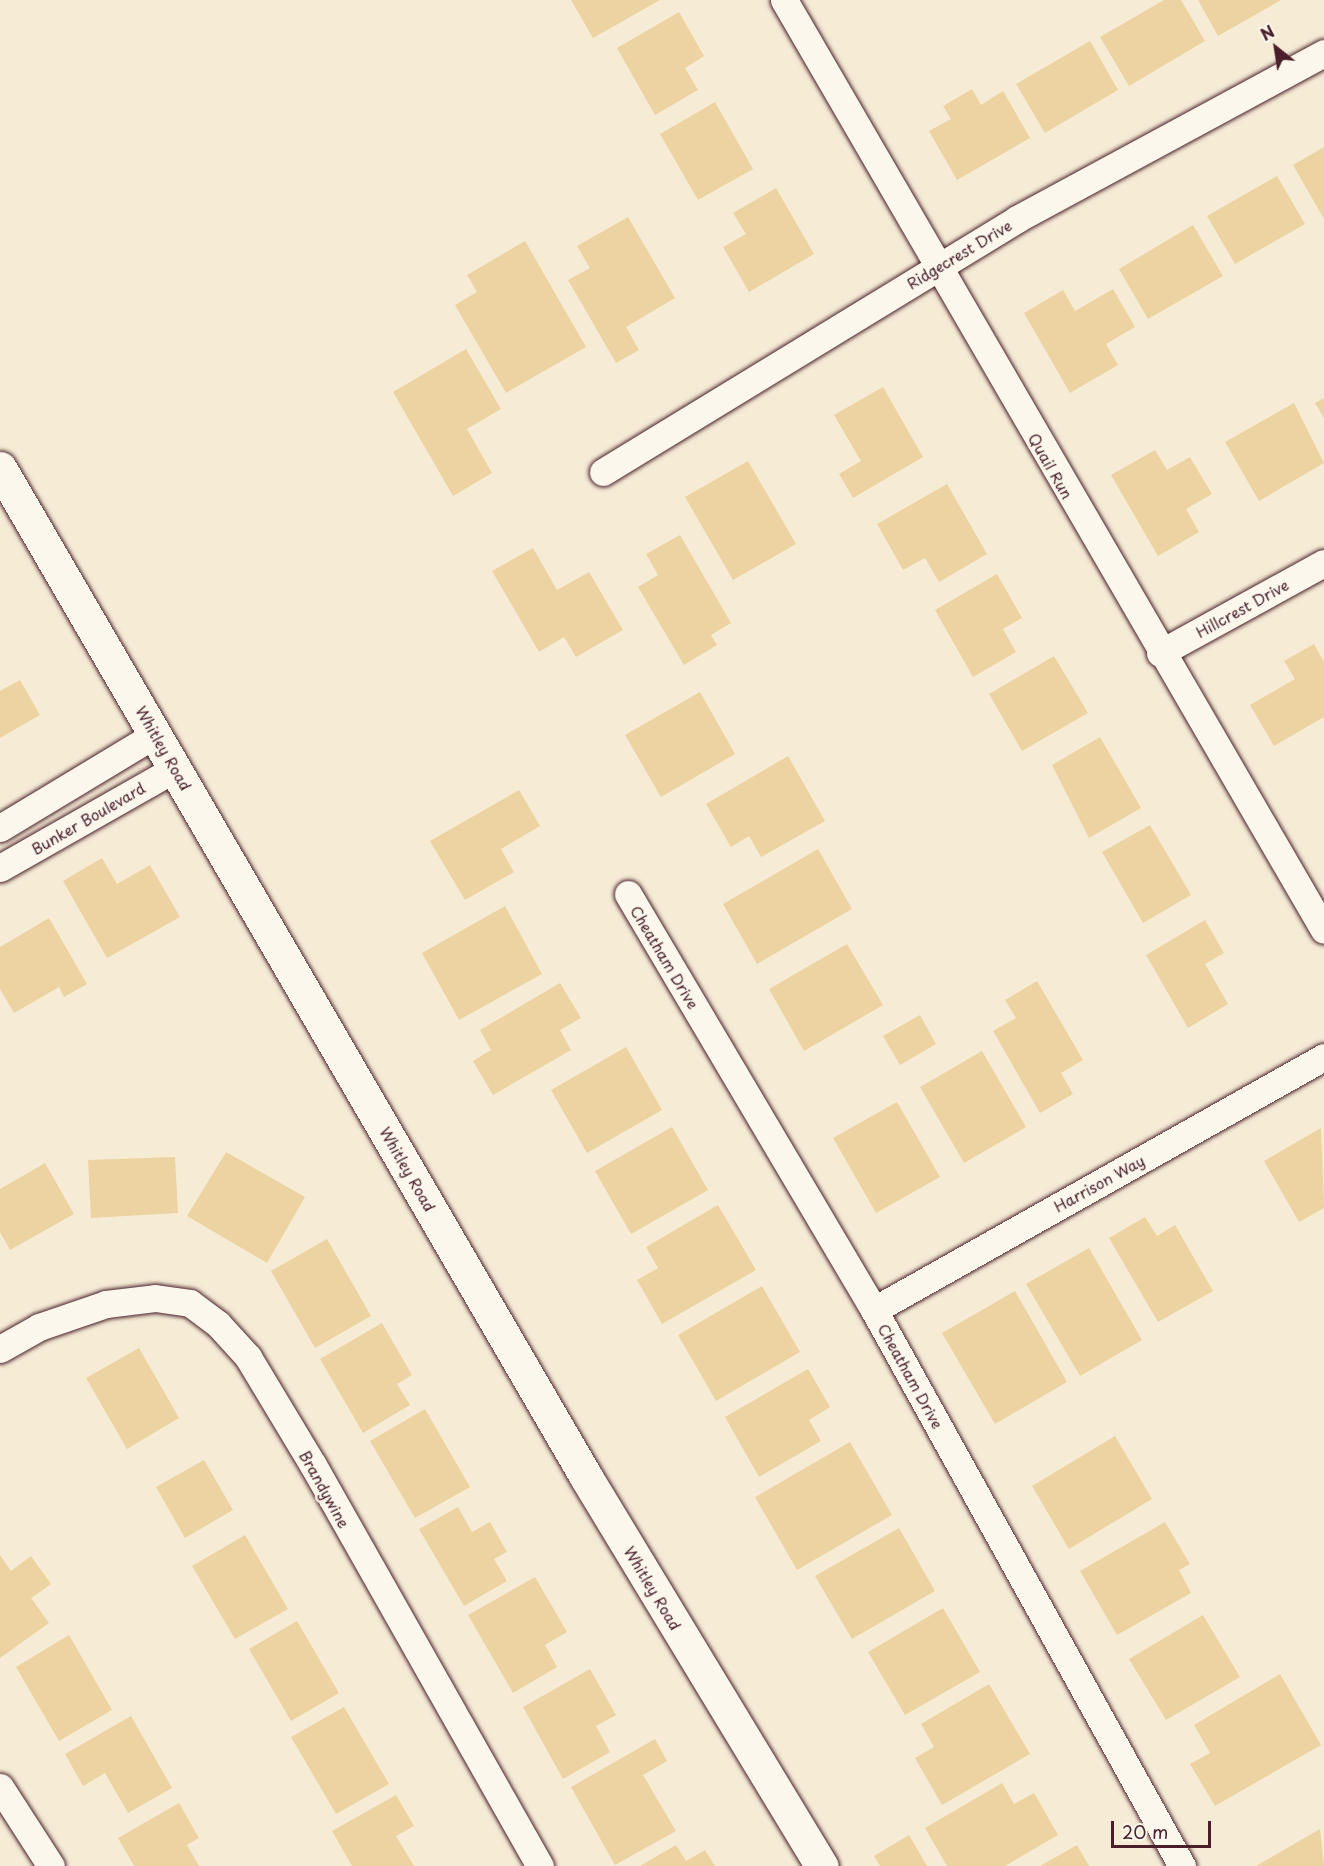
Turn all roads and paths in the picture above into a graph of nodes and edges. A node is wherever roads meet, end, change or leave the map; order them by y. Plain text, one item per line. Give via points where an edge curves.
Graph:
1 (784, 0) edge
2 (1324, 53) edge
3 (935, 267) junction
4 (0, 468) edge
5 (603, 472) dead end
6 (1324, 563) edge
7 (1160, 653) junction
8 (156, 734) junction
9 (176, 768) junction
10 (0, 828) edge
11 (0, 868) edge
12 (628, 894) dead end
13 (1324, 930) edge
14 (1324, 1057) edge
15 (874, 1310) junction
16 (0, 1349) edge
17 (0, 1786) edge
18 (51, 1866) edge
19 (540, 1866) edge
20 (822, 1866) edge
21 (1182, 1866) edge

1 - 3 street, Quail Run
2 - 3 street, Ridgecrest Drive
3 - 5 street, Ridgecrest Drive
3 - 7 street, Quail Run
4 - 8 street, Whitley Road
6 - 7 street, Hillcrest Drive
7 - 13 street, Quail Run
8 - 9 street, Whitley Road
8 - 10 street
9 - 11 street, Bunker Boulevard
9 - 20 street, Whitley Road via 586,1477
12 - 15 street, Cheatham Drive
14 - 15 street, Harrison Way
15 - 21 street, Cheatham Drive
16 - 19 street, Brandywine via 39,1327 106,1304 155,1298 190,1303 218,1324 248,1358 307,1455
17 - 18 street

